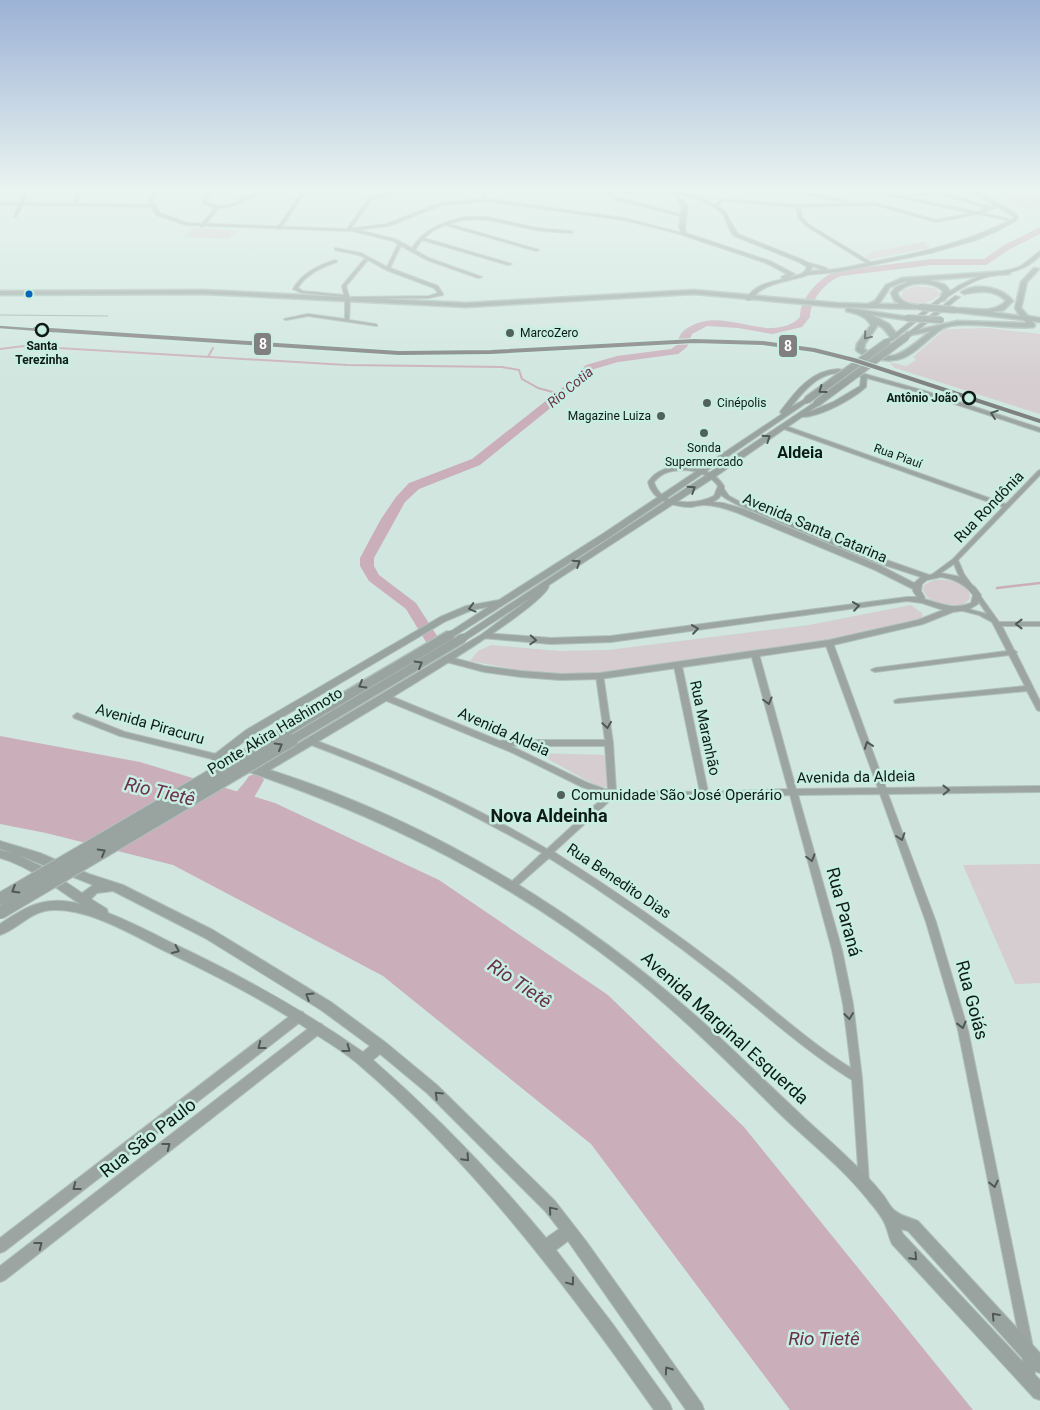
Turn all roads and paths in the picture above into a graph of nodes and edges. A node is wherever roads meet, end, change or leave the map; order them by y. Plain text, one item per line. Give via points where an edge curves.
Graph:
1 (361, 255) edge
2 (395, 255) edge
3 (421, 255) edge
4 (478, 255) edge
5 (747, 255) edge
6 (761, 255) edge
7 (787, 255) edge
8 (855, 255) edge
9 (908, 255) edge
10 (1038, 255) edge
11 (368, 259) junction
12 (335, 261) dead end
13 (801, 261) junction
14 (768, 262) junction
15 (510, 264) dead end
16 (870, 264) junction
17 (810, 266) junction
18 (1038, 268) edge
19 (388, 269) junction
20 (790, 270) junction
21 (1008, 273) junction
22 (806, 274) junction
23 (480, 277) dead end
24 (964, 292) junction
25 (0, 294) edge
26 (322, 294) junction
27 (747, 295) junction
28 (310, 298) junction
29 (943, 299) junction
30 (347, 300) junction
31 (871, 304) junction
32 (826, 305) junction
33 (888, 305) junction
34 (906, 306) junction
35 (846, 310) junction
36 (976, 312) junction
37 (891, 316) junction
38 (870, 317) junction
39 (286, 319) dead end
40 (347, 320) junction
41 (1040, 321) edge
42 (969, 322) junction
43 (1029, 322) junction
44 (952, 323) junction
45 (375, 325) dead end
46 (1040, 331) edge
47 (908, 336) junction
48 (892, 339) junction
49 (865, 376) junction
50 (799, 416) junction
51 (777, 420) junction
52 (783, 427) junction
53 (1040, 430) edge
54 (701, 471) junction
55 (1040, 472) edge
56 (712, 476) junction
57 (721, 490) junction
58 (661, 497) junction
59 (672, 502) junction
60 (701, 503) junction
61 (1005, 506) junction
62 (956, 560) junction
63 (931, 576) junction
64 (551, 580) junction
65 (969, 585) junction
66 (916, 587) junction
67 (977, 595) junction
68 (922, 598) junction
69 (504, 602) junction
70 (931, 605) junction
71 (962, 609) junction
72 (950, 610) junction
73 (934, 618) junction
74 (997, 623) junction
75 (1040, 624) edge
76 (485, 636) junction
77 (829, 643) junction
78 (1013, 652) junction
79 (755, 654) junction
80 (446, 660) junction
81 (678, 666) junction
82 (875, 670) dead end
83 (600, 676) junction
84 (1030, 688) junction
85 (385, 697) junction
86 (1037, 697) edge
87 (898, 701) dead end
88 (1040, 708) edge
89 (77, 716) dead end
90 (309, 742) junction
91 (498, 743) junction
92 (609, 743) junction
93 (216, 757) junction
94 (283, 757) junction
95 (262, 770) junction
96 (284, 779) junction
97 (1040, 789) edge
98 (885, 791) junction
99 (793, 792) junction
100 (612, 794) junction
101 (705, 795) junction
102 (1, 852) edge
103 (549, 852) junction
104 (512, 886) junction
105 (0, 899) edge
106 (83, 900) junction
107 (156, 907) junction
108 (0, 912) edge
109 (132, 929) junction
110 (0, 930) edge
111 (299, 1016) junction
112 (318, 1028) junction
113 (380, 1046) junction
114 (363, 1061) junction
115 (857, 1078) junction
116 (864, 1185) junction
117 (889, 1216) junction
118 (569, 1231) junction
119 (0, 1246) edge
120 (545, 1248) junction
121 (0, 1275) edge
122 (1028, 1352) junction
123 (1040, 1365) edge
124 (1029, 1380) junction
125 (1040, 1392) edge
126 (664, 1410) edge
127 (696, 1410) edge

1 - 11 street
2 - 19 street
3 - 23 street
4 - 15 street
5 - 14 main road
6 - 14 main road
7 - 13 main road
8 - 16 street
9 - 16 street
10 - 21 main road, Ponte Akira Hashimoto via 1029,266
11 - 19 street
11 - 30 street via 346,282
12 - 26 street via 319,268 296,286 298,291
13 - 16 street via 826,269
13 - 17 main road
14 - 20 main road
16 - 22 street
17 - 20 main road
17 - 22 main road
18 - 24 main road, Ponte Akira Hashimoto via 982,281
18 - 43 main road via 1024,282 1019,305 1019,311
19 - 30 street via 432,285 441,292 441,296
20 - 22 main road
20 - 27 main road via 792,274
21 - 29 main road, Ponte Akira Hashimoto via 972,280
21 - 31 main road via 902,280 888,286 878,302
22 - 27 main road
24 - 36 main road via 978,289 994,291 1010,301 998,310
24 - 47 main road, Ponte Akira Hashimoto
25 - 28 main road via 203,292
25 - 30 main road
26 - 28 street
26 - 30 street
27 - 30 main road via 668,292 493,305
27 - 30 main road via 483,310
27 - 32 main road
28 - 30 main road
29 - 34 main road via 947,291 939,285 906,284 894,293 896,299
29 - 48 main road, Ponte Akira Hashimoto
30 - 40 street
31 - 32 main road
31 - 33 main road
32 - 35 main road
33 - 34 main road
33 - 37 main road via 884,310
34 - 36 main road, bridge
35 - 37 main road
35 - 38 main road
36 - 43 main road
37 - 42 main road, bridge
38 -> 44 main road via 874,328 860,350 887,360 903,357 931,334
38 - 48 main road via 886,326
39 - 40 street via 308,315
40 - 45 street
41 - 43 main road
42 - 43 main road
42 - 44 main road
42 - 46 main road
44 - 47 main road
47 - 50 main road, Ponte Akira Hashimoto, bridge
48 -> 51 main road, Ponte Akira Hashimoto, bridge
49 - 50 main road via 863,387 849,397
49 - 51 main road via 839,371 824,373 802,391
53 -> 49 street
50 - 52 main road, Ponte Akira Hashimoto
51 - 54 main road, Ponte Akira Hashimoto
56 -> 52 main road, Ponte Akira Hashimoto
52 - 61 street, Rua Piauí
54 - 56 street
54 - 58 main road, Ponte Akira Hashimoto
54 - 58 street via 680,468 656,475 651,486
55 - 61 street, Rua Rondônia
56 - 57 street via 719,482
59 -> 56 main road, Ponte Akira Hashimoto
57 - 60 street via 717,496
57 - 63 street, Avenida Santa Catarina via 738,503 875,559
58 - 59 street
58 - 69 main road, Ponte Akira Hashimoto
59 - 60 street, Avenida Santa Catarina
64 -> 59 main road, Ponte Akira Hashimoto
60 - 66 street, Avenida Santa Catarina via 741,511
61 - 62 street, Rua Rondônia
62 - 63 street, Rua Rondônia
62 - 65 street, Rua Rondônia via 960,574
63 - 65 street, Avenida Santa Catarina via 954,577
63 - 66 street via 922,579
64 - 76 main road via 532,602
108 -> 64 main road, Ponte Akira Hashimoto, bridge via 463,638
65 - 67 street
66 - 68 street
67 - 71 street via 974,604
67 - 74 street
68 - 70 street
76 -> 68 street via 551,641 611,639
69 -> 93 main road via 469,608 443,619 250,732
69 -> 105 main road, Ponte Akira Hashimoto, bridge
70 - 72 street
70 - 73 street
71 - 72 street
71 - 74 street
72 - 73 street
73 - 77 street
75 -> 74 street
74 - 78 street
76 - 80 main road
77 - 79 street
98 -> 77 street, Rua Goiás
78 - 82 street
78 - 84 street
79 - 81 street
79 -> 99 street, Rua Paraná
80 - 83 street via 521,674
80 - 85 main road
81 - 83 street
81 - 101 street, Rua Maranhão
83 -> 92 street
84 - 86 street
84 - 87 street
85 - 90 main road
85 - 91 street, Avenida Aldeia
86 - 88 street
89 - 93 street, Avenida Piracuru via 123,734
90 - 94 main road
90 - 103 street, Rua Benedito Dias via 446,797
91 - 92 street
91 - 100 street, Avenida Aldeia via 584,785
92 - 100 street
93 - 95 main road, Avenida Marginal Esquerda
94 - 95 main road
94 - 96 main road via 278,768
95 - 96 main road, Avenida Marginal Esquerda
96 - 104 main road, Avenida Marginal Esquerda via 386,821
98 -> 97 street, Avenida da Aldeia
98 - 99 street, Avenida da Aldeia
98 -> 122 street, Rua Goiás via 940,948 961,1022
99 - 101 street, Avenida da Aldeia
99 -> 115 street, Rua Paraná via 837,950 848,1004
100 - 101 street, Avenida da Aldeia
100 - 103 street
102 - 106 main road via 31,864
102 - 107 main road via 36,856 118,888
103 - 104 street
103 - 115 street, Rua Benedito Dias via 673,937 808,1046
104 - 116 main road, Avenida Marginal Esquerda via 629,967 697,1024
106 - 107 main road via 94,889 108,887
106 - 109 main road
113 -> 107 main road via 326,1006 216,938
109 - 110 main road via 82,910 53,905 32,910
109 -> 111 main road via 217,970
111 - 112 main road
111 -> 119 street, Rua São Paulo
112 -> 114 main road
121 -> 112 street, Rua São Paulo
113 - 114 main road
118 -> 113 main road via 550,1206 489,1143
114 -> 120 main road via 448,1140
115 - 116 street, Rua Paraná
116 - 117 main road, Avenida Marginal Esquerda
122 -> 117 main road, Avenida Marginal Esquerda via 913,1226
117 -> 124 main road, Avenida Marginal Esquerda via 897,1239
118 - 120 main road
127 -> 118 main road
120 -> 126 main road
122 - 123 main road, Avenida Marginal Esquerda
122 - 124 street, Rua Goiás
124 - 125 main road, Avenida Marginal Esquerda

